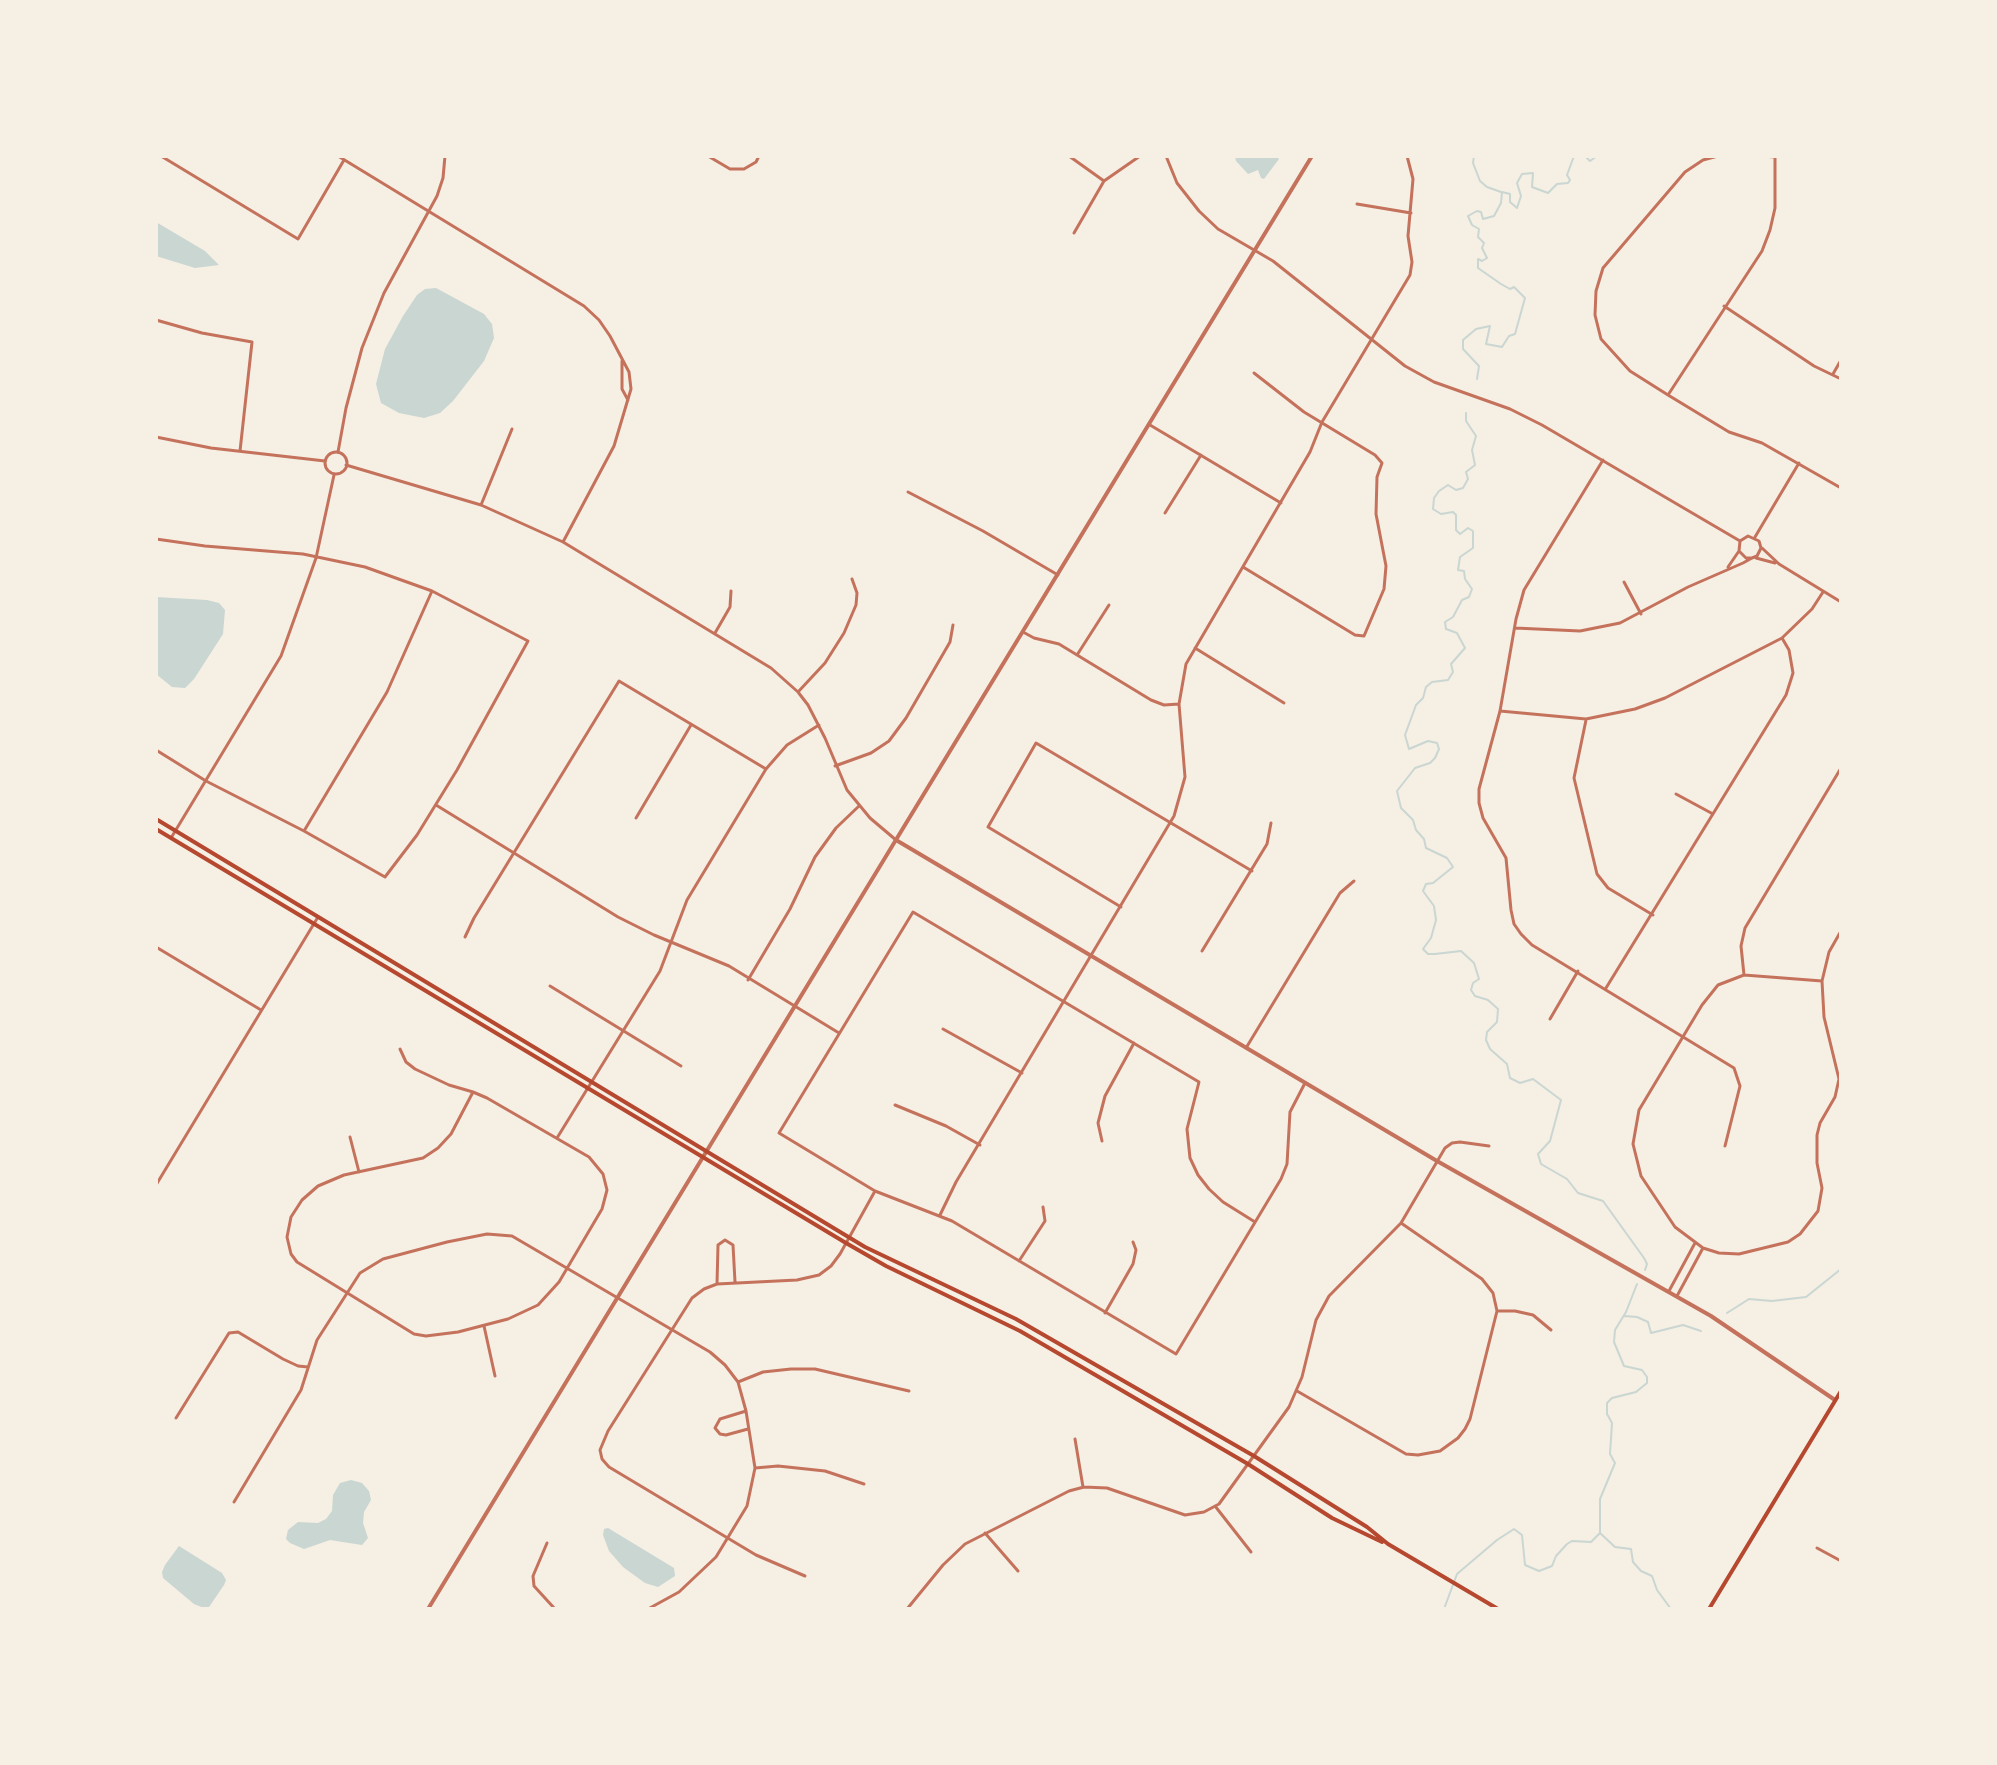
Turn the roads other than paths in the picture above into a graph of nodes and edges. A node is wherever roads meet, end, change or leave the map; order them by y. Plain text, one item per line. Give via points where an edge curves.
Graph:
1 (161, 156) edge
2 (338, 156) edge
3 (445, 156) edge
4 (708, 156) edge
5 (759, 156) edge
6 (1069, 156) edge
7 (1140, 156) edge
8 (1166, 156) edge
9 (1312, 156) edge
10 (1407, 156) edge
11 (1718, 156) edge
12 (1762, 156) edge
13 (1775, 156) edge
14 (344, 160) junction
15 (1104, 181) junction
16 (1357, 204) dead end
17 (428, 210) junction
18 (1411, 213) junction
19 (1074, 233) dead end
20 (1255, 250) junction
21 (1724, 306) junction
22 (156, 320) edge
23 (1372, 341) junction
24 (622, 358) junction
25 (1841, 360) edge
26 (1254, 373) dead end
27 (1833, 375) junction
28 (1841, 379) edge
29 (1668, 395) junction
30 (628, 400) junction
31 (1322, 422) junction
32 (1149, 424) junction
33 (512, 429) dead end
34 (156, 437) edge
35 (240, 451) junction
36 (338, 452) junction
37 (1201, 455) junction
38 (1603, 460) junction
39 (325, 461) junction
40 (1799, 463) junction
41 (346, 465) junction
42 (334, 475) junction
43 (1841, 488) edge
44 (908, 492) dead end
45 (1281, 503) junction
46 (481, 505) junction
47 (1165, 513) dead end
48 (1755, 537) junction
49 (156, 539) edge
50 (1740, 541) junction
51 (563, 542) junction
52 (1761, 547) junction
53 (1739, 551) junction
54 (316, 558) junction
55 (1753, 558) junction
56 (1779, 564) junction
57 (1243, 567) junction
58 (1725, 570) junction
59 (1058, 575) junction
60 (852, 579) dead end
61 (1624, 582) dead end
62 (432, 591) junction
63 (731, 591) dead end
64 (1823, 592) junction
65 (1841, 602) edge
66 (1109, 605) dead end
67 (1641, 614) junction
68 (953, 625) dead end
69 (1515, 628) junction
70 (1023, 632) junction
71 (715, 633) junction
72 (1782, 638) junction
73 (1195, 648) junction
74 (1077, 655) junction
75 (798, 692) junction
76 (1284, 703) dead end
77 (1179, 704) junction
78 (1500, 711) junction
79 (1586, 719) junction
80 (692, 724) junction
81 (819, 725) junction
82 (156, 750) edge
83 (835, 766) junction
84 (1841, 768) edge
85 (766, 769) junction
86 (206, 781) junction
87 (1676, 794) dead end
88 (436, 805) junction
89 (859, 806) junction
90 (1713, 814) junction
91 (636, 818) dead end
92 (156, 819) edge
93 (1170, 822) junction
94 (1271, 823) dead end
95 (156, 829) edge
96 (175, 831) junction
97 (304, 831) junction
98 (171, 838) junction
99 (896, 840) junction
100 (514, 853) junction
101 (1252, 871) junction
102 (1354, 881) dead end
103 (1121, 907) junction
104 (1653, 915) junction
105 (318, 917) junction
106 (314, 925) junction
107 (1841, 931) edge
108 (465, 937) dead end
109 (672, 942) junction
110 (156, 947) edge
111 (1202, 951) dead end
112 (1091, 957) junction
113 (1578, 971) junction
114 (1744, 975) junction
115 (748, 980) junction
116 (1822, 981) junction
117 (550, 986) dead end
118 (1606, 988) junction
119 (1064, 1002) junction
120 (794, 1008) junction
121 (261, 1010) junction
122 (1550, 1019) dead end
123 (943, 1029) dead end
124 (622, 1030) junction
125 (839, 1034) junction
126 (1683, 1036) junction
127 (1134, 1043) junction
128 (1246, 1048) junction
129 (400, 1049) dead end
130 (681, 1066) dead end
131 (1022, 1073) junction
132 (1305, 1083) junction
133 (589, 1084) junction
134 (473, 1092) junction
135 (895, 1105) dead end
136 (350, 1137) dead end
137 (557, 1138) junction
138 (1102, 1141) dead end
139 (980, 1145) junction
140 (1489, 1146) dead end
141 (1725, 1146) dead end
142 (707, 1151) junction
143 (703, 1157) junction
144 (1437, 1161) junction
145 (359, 1172) junction
146 (156, 1185) edge
147 (875, 1191) junction
148 (1043, 1207) dead end
149 (940, 1215) junction
150 (1255, 1222) junction
151 (1401, 1223) junction
152 (849, 1240) junction
153 (1133, 1242) dead end
154 (1695, 1243) junction
155 (1703, 1248) junction
156 (1019, 1261) junction
157 (568, 1267) junction
158 (735, 1282) junction
159 (717, 1284) junction
160 (1669, 1291) junction
161 (346, 1293) junction
162 (1677, 1296) junction
163 (618, 1297) junction
164 (1497, 1311) junction
165 (1105, 1313) junction
166 (484, 1326) junction
167 (671, 1328) junction
168 (1551, 1330) dead end
169 (308, 1367) junction
170 (495, 1376) dead end
171 (738, 1382) junction
172 (909, 1391) dead end
173 (1297, 1391) junction
174 (1841, 1391) edge
175 (1835, 1400) junction
176 (1841, 1404) edge
177 (746, 1411) junction
178 (176, 1418) dead end
179 (748, 1429) junction
180 (1075, 1439) dead end
181 (1251, 1460) junction
182 (755, 1468) junction
183 (864, 1484) dead end
184 (1084, 1487) junction
185 (234, 1502) dead end
186 (1215, 1506) junction
187 (985, 1533) junction
188 (729, 1539) junction
189 (547, 1543) dead end
190 (1388, 1544) junction
191 (1817, 1548) dead end
192 (1251, 1552) dead end
193 (1841, 1561) edge
194 (1018, 1571) dead end
195 (805, 1576) dead end
196 (428, 1609) edge
197 (555, 1609) edge
198 (648, 1609) edge
199 (907, 1609) edge
200 (1498, 1609) edge
201 (1709, 1609) edge

1 - 14 street via 298,239
2 - 14 street
3 - 17 street via 440,186
4 - 5 street via 730,169 744,169
6 - 15 street
7 - 15 street
8 - 20 street via 1177,183 1199,211
9 - 20 street
10 - 18 street via 1413,179
11 - 29 street via 1685,172 1603,268 1596,291 1601,339 1630,371
12 - 13 street
13 - 21 street via 1770,230 1762,251
14 - 17 street
15 - 19 street
16 - 18 street
17 - 24 street via 584,306
17 - 36 street via 374,316 352,381
18 - 23 street via 1410,275
20 - 23 street
20 - 32 street
21 - 27 street
21 - 29 street
22 - 35 street via 252,342
23 - 31 street
23 - 38 street via 1419,374 1510,409
24 - 30 street via 622,389
24 - 30 street via 631,381
25 - 27 street
26 - 31 street
27 - 28 street
29 - 40 street via 1729,432
30 - 51 street via 614,446
31 - 45 street
31 - 57 street via 1382,463 1376,514 1386,566 1384,589 1364,636
32 - 37 street
32 - 59 street
33 - 46 street
34 - 35 street
35 - 39 street
36 - 39 street
36 - 41 street
37 - 45 street
37 - 47 street
38 - 50 street
38 - 69 street via 1524,590
39 - 42 street
40 - 43 street
40 - 48 street
41 - 42 street
41 - 46 street
42 - 54 street
44 - 59 street
45 - 57 street
46 - 51 street
48 - 50 street
48 - 52 street
49 - 54 street
50 - 53 street
51 - 71 street
52 - 55 street
52 - 56 street
53 - 55 street
53 - 58 street
54 - 62 street via 365,567
54 - 86 street via 281,656
55 - 56 street
55 - 58 street
56 - 64 street
57 - 73 street
58 - 67 street
59 - 70 street
60 - 75 street via 856,605 844,633
61 - 67 street
62 - 88 street via 528,641
62 - 97 street via 387,692
63 - 71 street via 730,607
64 - 65 street
64 - 72 street
66 - 74 street
67 - 69 street via 1580,631
68 - 83 street via 950,642 889,741
69 - 78 street
70 - 74 street
70 - 99 street
71 - 75 street
72 - 79 street via 1665,698
72 - 90 street via 1792,661 1791,685
73 - 76 street
73 - 77 street via 1186,664
74 - 77 street via 1151,700
75 - 81 street
77 - 93 street via 1185,777
78 - 79 street
78 - 113 street via 1479,803 1506,858 1514,924 1532,945
79 - 104 street via 1574,778 1597,874 1608,888
80 - 85 street
80 - 91 street
80 - 100 street via 619,681
81 - 83 street
81 - 85 street via 787,745
82 - 86 street
83 - 89 street
84 - 114 street via 1745,928
85 - 109 street via 687,900
86 - 96 street
86 - 97 street
87 - 90 street
88 - 97 street via 385,877
88 - 100 street
89 - 99 street
89 - 115 street via 815,857
90 - 104 street
92 - 96 main road
93 - 101 street
93 - 103 street
93 - 103 street via 1036,743 988,827
94 - 101 street via 1267,844
95 - 98 main road
96 - 98 street
96 - 105 main road
98 - 106 main road
99 - 112 street
99 - 120 street
100 - 108 street
100 - 109 street via 618,917
101 - 111 street
102 - 128 street via 1340,893
103 - 112 street
104 - 118 street
105 - 106 street
105 - 133 main road
106 - 121 street
106 - 133 main road
107 - 116 street
109 - 115 street via 729,966
109 - 124 street
110 - 121 street
112 - 119 street
112 - 128 street
113 - 118 street
113 - 122 street
114 - 116 street
114 - 126 street via 1711,992
115 - 120 street
116 - 155 street via 1824,1017 1839,1079 1817,1135 1822,1188 1818,1211 1788,1242 1739,1254
117 - 124 street
118 - 126 street
119 - 125 street via 913,912
119 - 127 street
119 - 131 street
120 - 125 street
120 - 142 street
121 - 146 street
123 - 131 street
124 - 130 street
124 - 133 street
125 - 147 street via 779,1133
126 - 141 street via 1738,1074 1739,1093
126 - 154 street via 1642,1104 1633,1144 1644,1182 1675,1227
127 - 138 street via 1105,1096 1098,1123
127 - 150 street via 1199,1082 1187,1129 1190,1158 1209,1189
128 - 132 street
129 - 134 street via 415,1069
131 - 139 street
132 - 144 street
132 - 150 street via 1289,1115 1287,1164
133 - 137 street
133 - 142 main road
133 - 143 main road
134 - 137 street
134 - 145 street via 438,1148 423,1158
135 - 139 street
136 - 145 street
137 - 157 street via 589,1157 606,1183 607,1198
139 - 149 street
140 - 144 street via 1452,1143
142 - 143 street
142 - 152 main road
143 - 152 main road
143 - 163 street
144 - 151 street
144 - 160 street
145 - 161 street via 318,1186 302,1200 287,1237 297,1262
147 - 149 street
147 - 152 street
148 - 156 street via 1045,1221
149 - 156 street
150 - 165 street via 1176,1354
151 - 164 street via 1482,1279 1493,1293
151 - 173 street via 1325,1302
152 - 158 street via 831,1266 807,1279
152 - 181 main road via 886,1266 1020,1331
152 - 181 main road via 1016,1319
153 - 165 street via 1133,1264
154 - 155 street
154 - 160 street
155 - 162 street
156 - 165 street
157 - 161 street via 512,1236 487,1234 372,1263
157 - 163 street
157 - 166 street via 538,1305
158 - 159 street
158 - 159 street via 733,1245 725,1240 718,1245
159 - 167 street via 692,1298
160 - 162 street
161 - 166 street via 414,1334
161 - 169 street via 317,1340
162 - 175 street
163 - 167 street
163 - 196 street
164 - 168 street via 1533,1315
164 - 173 street via 1470,1419 1458,1438 1440,1451 1396,1451
166 - 170 street
167 - 171 street via 710,1352
167 - 188 street via 608,1431 602,1459
169 - 178 street via 283,1359 238,1332 229,1333
169 - 185 street via 301,1390
171 - 172 street via 763,1372 815,1369
171 - 177 street
173 - 181 street
174 - 175 main road
175 - 176 street
175 - 201 main road
177 - 179 street
177 - 179 street via 720,1419 715,1428 726,1435
179 - 182 street
180 - 184 street
181 - 186 street
181 - 190 main road
181 - 190 main road via 1332,1518
182 - 183 street via 825,1471
182 - 188 street via 747,1506
184 - 186 street via 1107,1488 1185,1515
184 - 187 street
186 - 192 street
187 - 194 street
187 - 199 street via 956,1551
188 - 195 street
188 - 198 street via 679,1592
189 - 197 street via 534,1586
190 - 200 main road
191 - 193 street

